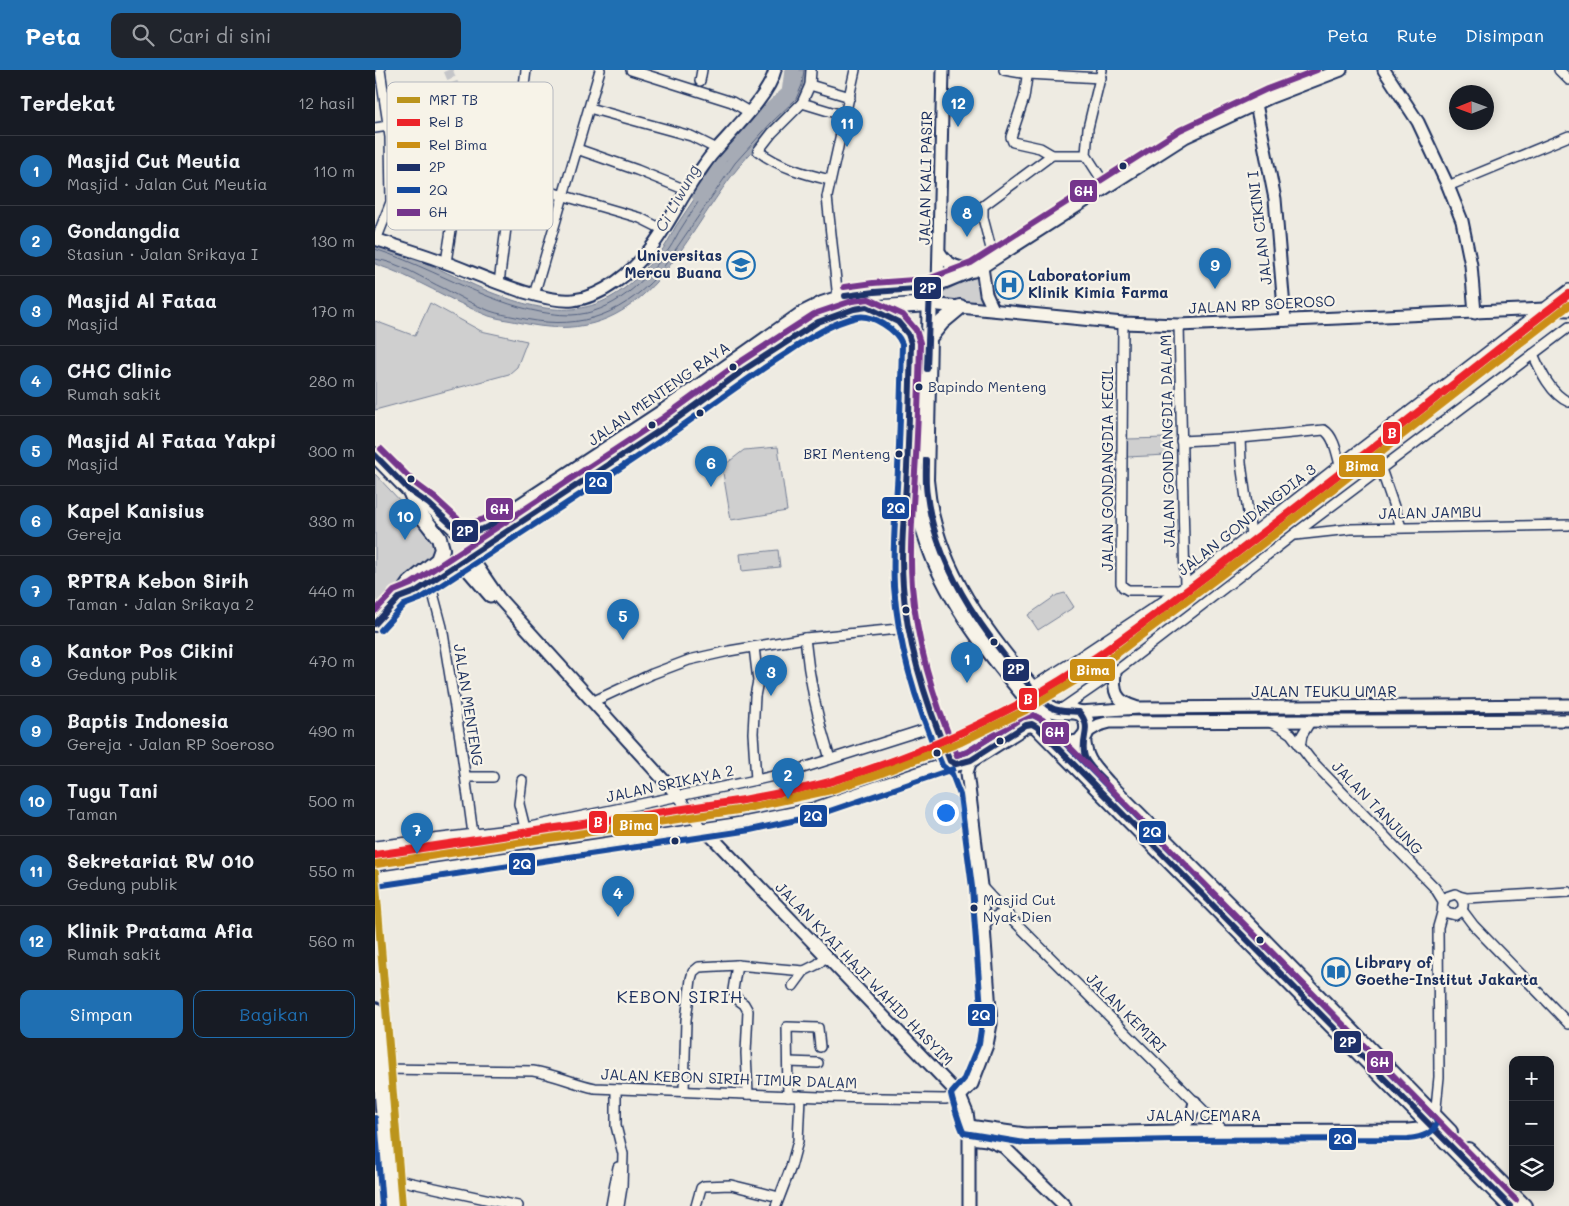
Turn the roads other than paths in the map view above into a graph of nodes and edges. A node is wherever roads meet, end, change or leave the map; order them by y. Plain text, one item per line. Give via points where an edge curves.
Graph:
1 (380, 70) edge
2 (600, 70) edge
3 (631, 70) edge
4 (702, 70) edge
5 (775, 70) edge
6 (811, 70) edge
7 (855, 70) edge
8 (943, 70) edge
9 (1004, 70) edge
10 (1341, 70) edge
11 (1384, 70) edge
12 (1559, 70) edge
13 (1028, 72) edge
14 (1101, 74) edge
15 (1569, 80) edge
16 (700, 81) dead end
17 (810, 85) junction
18 (850, 97) junction
19 (802, 103) junction
20 (1256, 104) junction
21 (589, 108) junction
22 (749, 112) junction
23 (845, 116) junction
24 (387, 119) edge
25 (1569, 136) edge
26 (577, 149) junction
27 (717, 149) junction
28 (1052, 154) junction
29 (1085, 155) junction
30 (830, 180) junction
31 (1106, 186) junction
32 (1449, 186) junction
33 (686, 190) junction
34 (553, 194) edge
35 (563, 197) junction
36 (387, 212) edge
37 (451, 230) edge
38 (506, 230) edge
39 (664, 230) junction
40 (376, 240) edge
41 (940, 253) junction
42 (994, 260) junction
43 (446, 262) junction
44 (979, 269) junction
45 (499, 283) junction
46 (934, 287) junction
47 (1569, 289) edge
48 (534, 294) junction
49 (837, 299) junction
50 (929, 304) junction
51 (867, 307) junction
52 (960, 307) junction
53 (993, 309) junction
54 (1544, 309) junction
55 (1569, 310) edge
56 (1475, 313) junction
57 (1285, 320) junction
58 (1123, 323) junction
59 (1179, 325) junction
60 (1569, 327) edge
61 (928, 341) junction
62 (911, 342) junction
63 (1533, 354) junction
64 (1569, 402) edge
65 (1240, 438) junction
66 (1181, 441) junction
67 (375, 455) edge
68 (1340, 465) junction
69 (907, 467) junction
70 (1381, 469) junction
71 (411, 491) junction
72 (1569, 524) edge
73 (1401, 527) junction
74 (1251, 534) junction
75 (1293, 535) junction
76 (472, 554) junction
77 (457, 564) junction
78 (431, 582) junction
79 (1183, 588) junction
80 (399, 598) junction
81 (499, 598) junction
82 (375, 624) edge
83 (909, 628) junction
84 (805, 638) junction
85 (754, 648) junction
86 (1115, 672) junction
87 (1032, 687) junction
88 (592, 702) junction
89 (1569, 705) edge
90 (1457, 706) junction
91 (1311, 707) junction
92 (1139, 708) junction
93 (1059, 711) junction
94 (1079, 712) junction
95 (1265, 720) junction
96 (1569, 720) edge
97 (1457, 721) junction
98 (1311, 722) junction
99 (935, 726) junction
100 (1085, 735) junction
101 (1300, 747) junction
102 (830, 759) junction
103 (971, 760) junction
104 (950, 761) junction
105 (466, 777) junction
106 (493, 777) dead end
107 (522, 780) dead end
108 (756, 780) junction
109 (969, 793) junction
110 (678, 796) junction
111 (525, 828) junction
112 (706, 830) junction
113 (473, 834) junction
114 (375, 846) edge
115 (1162, 847) junction
116 (375, 877) edge
117 (981, 886) junction
118 (1569, 892) edge
119 (1475, 898) junction
120 (1449, 900) junction
121 (1458, 911) junction
122 (1008, 915) junction
123 (983, 927) junction
124 (1439, 929) junction
125 (826, 956) junction
126 (737, 965) junction
127 (804, 971) junction
128 (793, 986) dead end
129 (375, 1010) edge
130 (1569, 1024) edge
131 (820, 1047) dead end
132 (788, 1062) junction
133 (818, 1063) dead end
134 (380, 1069) junction
135 (616, 1089) junction
136 (683, 1091) junction
137 (748, 1094) junction
138 (788, 1096) junction
139 (800, 1096) junction
140 (960, 1096) junction
141 (1195, 1102) junction
142 (1431, 1120) junction
143 (969, 1126) junction
144 (1175, 1131) junction
145 (1224, 1131) junction
146 (1025, 1134) junction
147 (970, 1138) junction
148 (1016, 1158) junction
149 (618, 1167) dead end
150 (389, 1178) junction
151 (777, 1202) edge
152 (391, 1206) edge
153 (519, 1206) edge
154 (611, 1206) edge
155 (619, 1206) edge
156 (696, 1206) edge
157 (969, 1206) edge
158 (1065, 1206) edge
159 (1510, 1206) edge
160 (1524, 1206) edge

1 - 24 street
2 - 21 street
3 - 22 street via 732,102
4 - 16 street
5 - 22 street via 769,85
6 - 17 street
7 - 18 street
8 - 41 street, JALAN KALI PASIR
9 - 13 street
10 - 20 street
11 - 32 street via 1418,122
12 - 15 street
13 - 14 street
13 - 28 street via 1024,98 1011,137 1013,142
14 - 29 street
17 - 18 street
17 - 19 street
18 - 23 street
19 - 23 street
19 - 30 street via 758,152 788,168
20 - 31 street via 1185,137
20 - 57 street, JALAN CIKINI I via 1275,198
21 - 26 street
21 - 27 street via 691,136
22 - 27 street
23 - 30 street
25 - 32 street
26 - 33 street
26 - 35 street
27 - 33 street
28 - 29 street
28 - 42 street via 983,206
29 - 31 street
30 - 49 street via 827,197
31 - 42 street
32 - 56 street via 1462,221
33 - 39 street
34 - 35 street
35 - 39 street via 640,218
35 - 48 street
36 - 40 street
37 - 43 street
38 - 45 street
39 - 48 street via 633,268 602,290 572,300
40 - 43 street
41 - 44 street via 951,265
41 - 46 street, JALAN KALI PASIR
42 - 44 street
43 - 45 street
44 - 46 street
44 - 53 street
45 - 48 street
46 - 49 main road, JALAN MENTENG RAYA via 852,294
46 - 50 main road
47 - 54 street, JALAN GONDANGDIA 3
49 - 71 main road, JALAN MENTENG RAYA via 791,320 680,400 488,527 468,532 456,529
50 - 51 main road, JALAN RP SOEROSO
50 - 52 street, JALAN RP SOEROSO
50 - 61 main road
51 - 62 main road via 898,322
51 - 76 main road, JALAN MENTENG RAYA via 833,315 810,326 668,425
52 - 53 street, JALAN RP SOEROSO
52 - 61 main road via 942,322
53 - 58 street, JALAN RP SOEROSO
54 - 55 street, JALAN RP SOEROSO
54 - 56 street, JALAN RP SOEROSO
54 - 68 street, JALAN GONDANGDIA 3
56 - 57 street, JALAN RP SOEROSO
57 - 59 street, JALAN RP SOEROSO
58 - 59 street, JALAN RP SOEROSO
58 - 79 street, JALAN GONDANGDIA KECIL via 1121,583 1128,590
59 - 66 street, JALAN GONDANGDIA DALAM
60 - 63 street
61 - 62 main road
61 - 87 main road via 926,480 933,522 943,555 964,598 997,646
62 - 69 main road
63 - 64 street via 1551,387
63 - 70 street
65 - 66 street
65 - 68 street via 1327,431
65 - 74 street
66 - 79 street, JALAN GONDANGDIA DALAM
67 - 71 main road
68 - 74 street, JALAN GONDANGDIA 3
69 - 83 main road via 902,552
69 - 100 main road via 934,558 964,614 1059,736 1069,744
70 - 73 street
70 - 75 street
71 - 80 main road via 418,511 439,538 442,549 438,560 409,584
72 - 73 street, JALAN JAMBU
73 - 75 street, JALAN JAMBU
74 - 79 street, JALAN GONDANGDIA 3
75 - 86 street
76 - 77 main road, JALAN MENTENG RAYA
76 - 81 street
77 - 78 main road, JALAN MENTENG RAYA
77 - 81 street via 465,566 491,597
78 - 80 main road, JALAN MENTENG RAYA
78 - 105 street, JALAN MENTENG via 442,627
79 - 87 street, JALAN GONDANGDIA 3
80 - 82 main road, JALAN MENTENG RAYA
81 - 88 street
83 - 84 street
83 - 99 main road
84 - 85 street
84 - 102 street via 817,720
85 - 88 street via 689,660
85 - 108 street via 758,681 753,733
86 - 92 street via 1115,693 1125,705
86 - 93 street
87 - 93 main road via 1050,708
88 - 110 street
89 - 90 street, JALAN TEUKU UMAR
90 - 91 street, JALAN TEUKU UMAR
90 - 97 street
91 - 92 street, JALAN TEUKU UMAR
91 - 98 street
92 - 94 street, JALAN TEUKU UMAR
93 - 94 main road
94 - 100 main road via 1087,722
95 - 98 street, JALAN TEUKU UMAR
95 - 100 street, JALAN TEUKU UMAR via 1110,722
95 - 101 street, JALAN TANJUNG via 1287,731
96 - 97 street, JALAN TEUKU UMAR
97 - 98 street, JALAN TEUKU UMAR
98 - 101 street via 1302,735
99 - 102 street, JALAN SRIKAYA 2
99 - 104 main road
100 - 115 main road via 1087,760
101 - 120 street, JALAN TANJUNG
102 - 108 street, JALAN SRIKAYA 2
103 - 104 main road via 956,764
103 - 109 street via 967,773
103 - 115 main road via 1032,724
104 - 109 street via 960,771
104 - 112 street via 812,808
105 - 106 street
105 - 113 street, JALAN MENTENG
107 - 111 street via 519,804
108 - 110 street, JALAN SRIKAYA 2
109 - 117 street
110 - 111 street, JALAN SRIKAYA 2
110 - 112 street
111 - 113 street, JALAN SRIKAYA 2
112 - 116 street
112 - 125 street, JALAN KYAI HAJI WAHID HASYIM
113 - 114 street, JALAN SRIKAYA 2
115 - 142 main road
117 - 122 street, JALAN KEMIRI
117 - 123 street
118 - 119 street
119 - 120 street
119 - 121 street
120 - 121 street via 1447,913
120 - 121 street via 1462,900
120 - 124 street
121 - 124 street
121 - 130 street
122 - 123 street via 988,919
122 - 141 street, JALAN KEMIRI
123 - 140 street via 991,1024 972,1084
124 - 142 street via 1439,1077
125 - 127 street via 819,964
125 - 140 street, JALAN KYAI HAJI WAHID HASYIM
126 - 127 street
126 - 136 street via 699,967 693,972
126 - 137 street via 733,990 748,1011
127 - 128 street
129 - 134 main road
131 - 132 street via 818,1028 787,1027
132 - 133 street
132 - 138 street
134 - 135 street, JALAN KEBON SIRIH TIMUR DALAM via 533,1071 585,1086
134 - 150 main road
135 - 136 street, JALAN KEBON SIRIH TIMUR DALAM
135 - 155 street via 615,1126 623,1154
136 - 137 street, JALAN KEBON SIRIH TIMUR DALAM
137 - 138 street, JALAN KEBON SIRIH TIMUR DALAM
138 - 139 street, JALAN KEBON SIRIH TIMUR DALAM
139 - 140 street, JALAN KEBON SIRIH TIMUR DALAM via 945,1099
139 - 151 street via 798,1141
140 - 143 street, JALAN KYAI HAJI WAHID HASYIM
141 - 144 street via 1189,1121
141 - 145 street, JALAN KEMIRI
142 - 145 street, JALAN CEMARA via 1419,1129 1408,1130
142 - 159 main road
142 - 160 main road
143 - 146 street, JALAN CEMARA
143 - 147 street, JALAN KYAI HAJI WAHID HASYIM
144 - 145 street, JALAN CEMARA
144 - 146 street, JALAN CEMARA
146 - 148 street via 1017,1140
147 - 148 street via 994,1142
147 - 157 street, JALAN KYAI HAJI WAHID HASYIM
148 - 158 street
149 - 154 street
150 - 152 main road
150 - 153 street
151 - 156 street via 731,1185 704,1186

